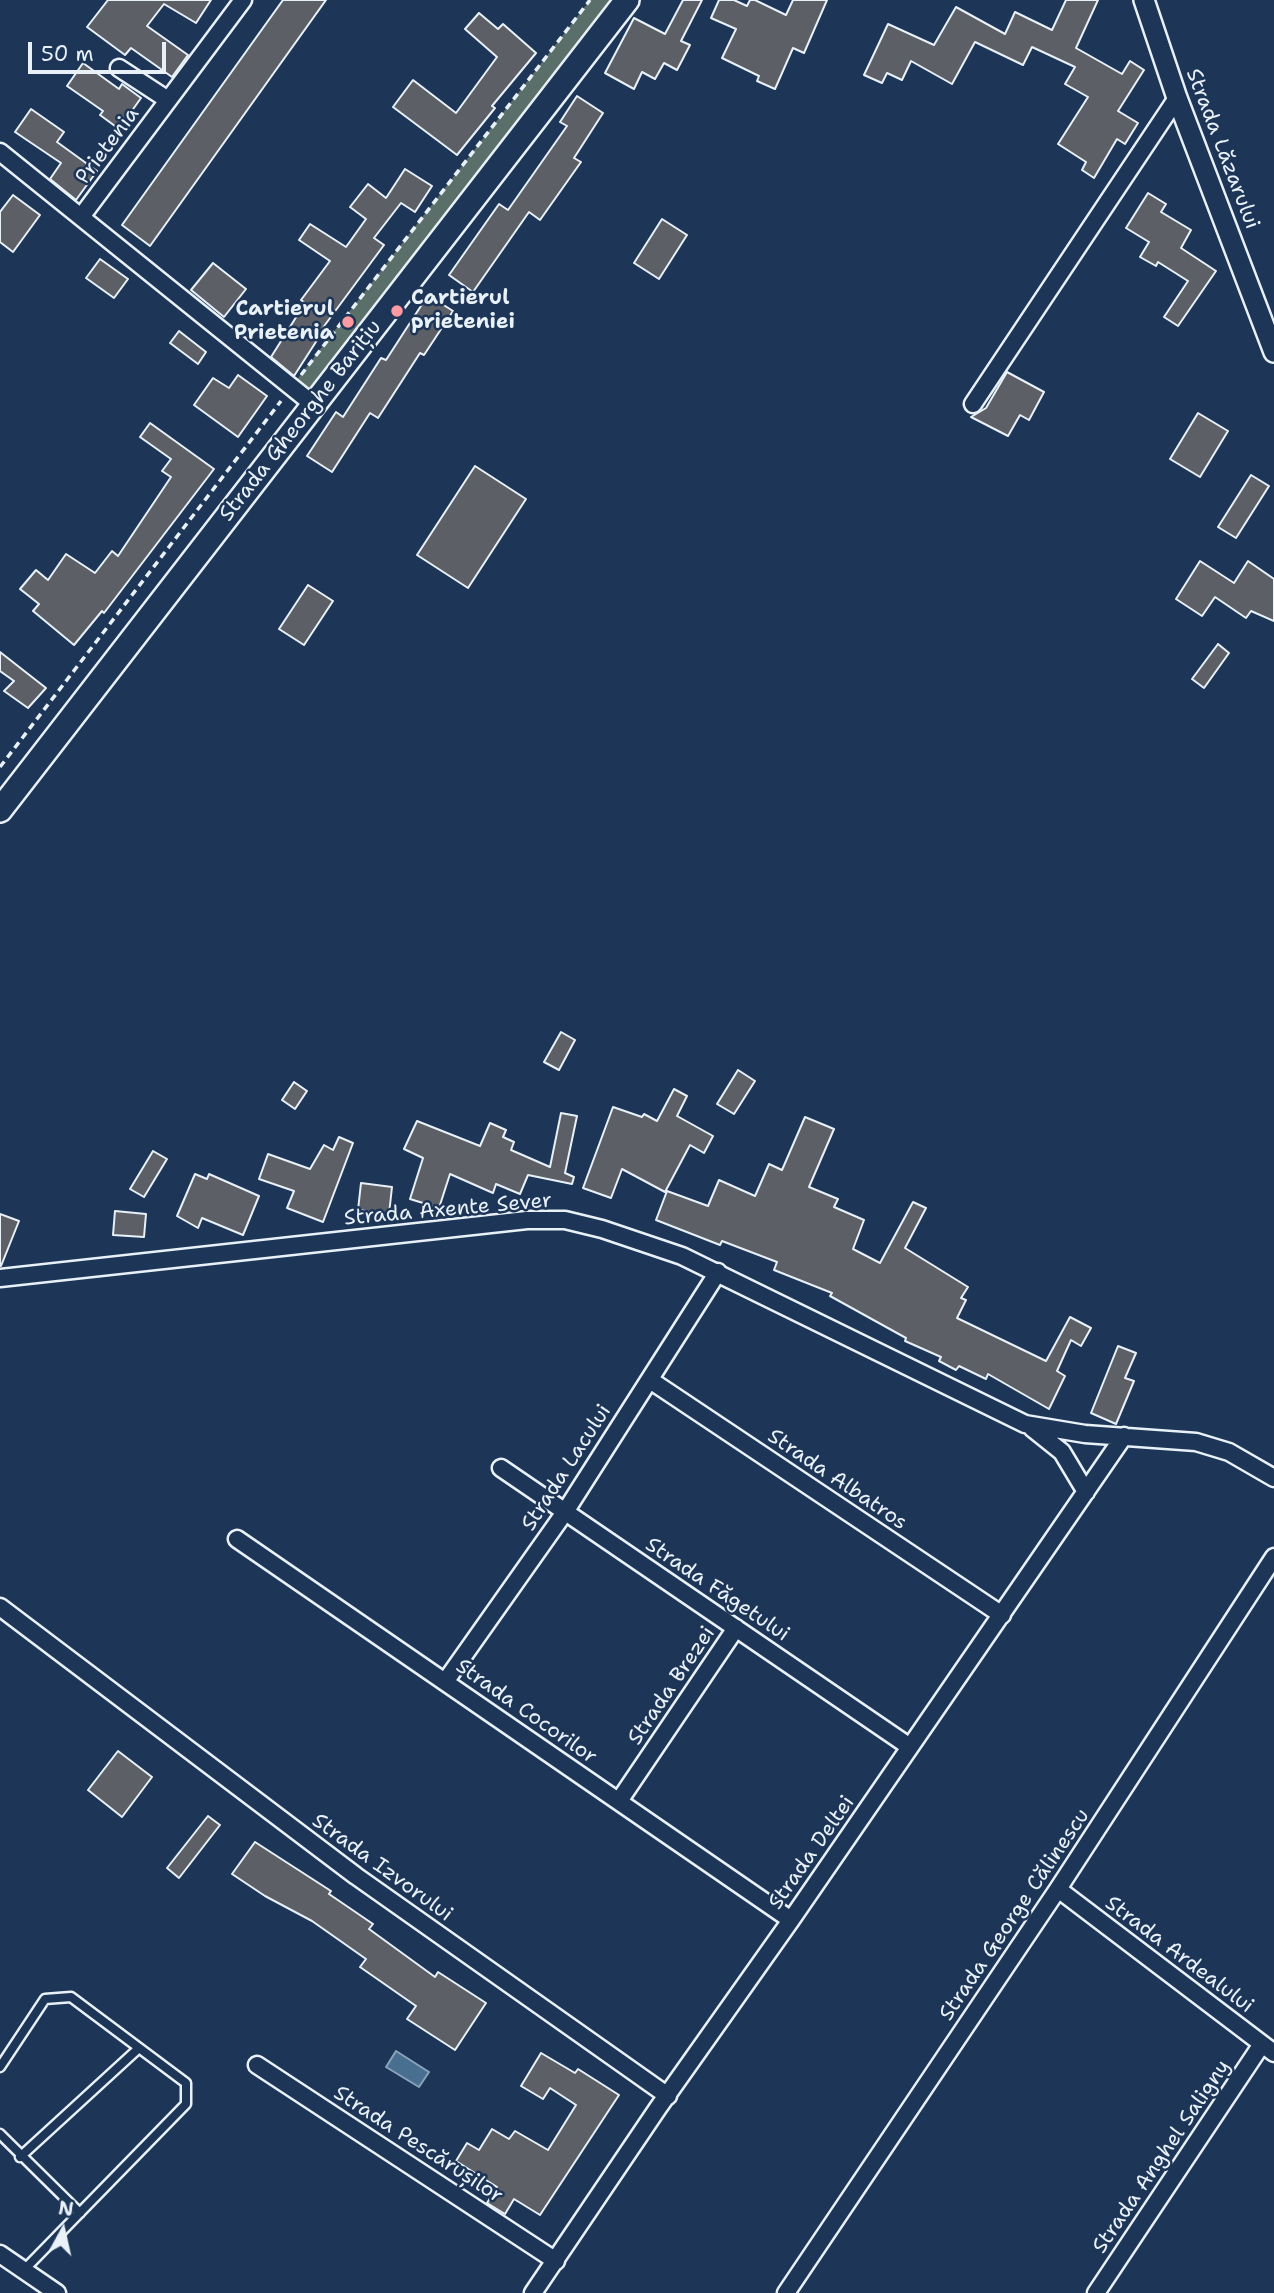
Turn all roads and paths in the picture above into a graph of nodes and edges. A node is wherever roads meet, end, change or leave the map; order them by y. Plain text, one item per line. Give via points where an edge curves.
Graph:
1 (243, 0) edge
2 (627, 0) edge
3 (1144, 0) edge
4 (119, 68) dead end
5 (1177, 98) junction
6 (168, 100) junction
7 (0, 152) edge
8 (81, 217) junction
9 (1274, 352) edge
10 (973, 404) dead end
11 (314, 405) junction
12 (0, 810) edge
13 (718, 1272) junction
14 (0, 1278) edge
15 (650, 1380) junction
16 (1025, 1424) junction
17 (1124, 1436) junction
18 (500, 1468) dead end
19 (1274, 1478) edge
20 (1086, 1492) junction
21 (565, 1512) junction
22 (237, 1539) dead end
23 (1274, 1557) edge
24 (0, 1607) edge
25 (1002, 1615) junction
26 (736, 1628) junction
27 (445, 1682) junction
28 (910, 1747) junction
29 (618, 1801) junction
30 (1059, 1889) junction
31 (791, 1920) junction
32 (139, 2048) junction
33 (1268, 2049) edge
34 (257, 2065) dead end
35 (0, 2067) edge
36 (668, 2096) junction
37 (0, 2134) edge
38 (20, 2157) junction
39 (80, 2214) junction
40 (0, 2254) edge
41 (556, 2262) junction
42 (23, 2271) junction
43 (57, 2293) edge
44 (533, 2293) edge
45 (786, 2293) edge
46 (1096, 2293) edge

1 - 6 street, Prietenia
2 - 11 main road, Strada Gheorghe Barițiu
3 - 5 street, Strada Lăzarului
4 - 6 street, Prietenia
5 - 9 street, Strada Lăzarului
5 - 10 street
6 - 8 street, Prietenia
7 - 8 street
8 - 11 street
11 - 12 main road, Strada Gheorghe Barițiu
13 - 14 street, Strada Axente Sever via 602,1229 565,1220 527,1220
13 - 15 street, Strada Lacului
13 - 16 street, Strada Axente Sever
15 - 21 street, Strada Lacului
15 - 25 street, Strada Albatros
16 - 17 street, Strada Axente Sever
16 - 20 street, Strada Axente Sever via 1062,1452
17 - 19 street, Strada Axente Sever via 1196,1442 1229,1452
17 - 20 street, Strada Deltei
18 - 21 street, Strada Făgetului
20 - 25 street, Strada Deltei
21 - 26 street, Strada Făgetului
21 - 27 street, Strada Lacului
22 - 27 street, Strada Cocorilor
23 - 30 street, Strada George Călinescu
24 - 36 street, Strada Izvorului via 356,1876
25 - 28 street, Strada Deltei
26 - 28 street, Strada Făgetului
26 - 29 street, Strada Brezei
27 - 29 street, Strada Cocorilor
28 - 31 street, Strada Deltei
29 - 31 street, Strada Cocorilor
30 - 33 street, Strada Ardealului
30 - 45 street, Strada George Călinescu
31 - 36 street, Strada Deltei
32 - 35 lane via 71,1997 45,1999
32 - 38 lane
32 - 39 lane via 186,2083 186,2104
33 - 46 street, Strada Anghel Saligny
34 - 41 street, Strada Pescărușilor
36 - 41 street, Strada Deltei
37 - 38 lane
38 - 39 lane
39 - 42 lane
40 - 42 street
41 - 44 street, Strada Deltei
42 - 43 street

